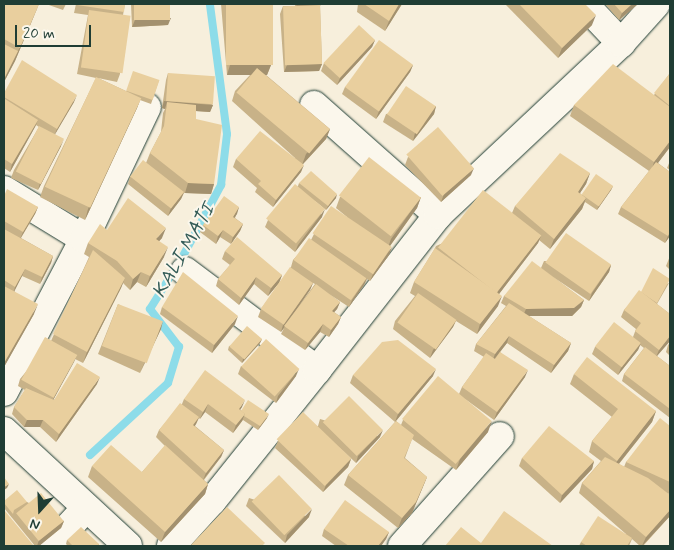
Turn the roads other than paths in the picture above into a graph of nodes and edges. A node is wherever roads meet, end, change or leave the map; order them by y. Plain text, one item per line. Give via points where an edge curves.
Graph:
1 (584, 4) edge
2 (656, 4) edge
3 (621, 44) junction
4 (314, 105) dead end
5 (147, 108) dead end
6 (4, 190) edge
7 (438, 215) junction
8 (84, 239) junction
9 (185, 271) edge
10 (318, 370) junction
11 (4, 392) edge
12 (4, 431) edge
13 (500, 436) dead end
14 (85, 509) junction
15 (50, 546) edge
16 (128, 546) edge
17 (171, 546) edge
18 (402, 546) edge

1 - 3 street
2 - 3 street
3 - 7 street
4 - 7 street
5 - 8 street
6 - 8 street
7 - 10 street
8 - 11 street
9 - 10 street
10 - 17 street
12 - 14 street
13 - 18 street
14 - 15 street
14 - 16 street

